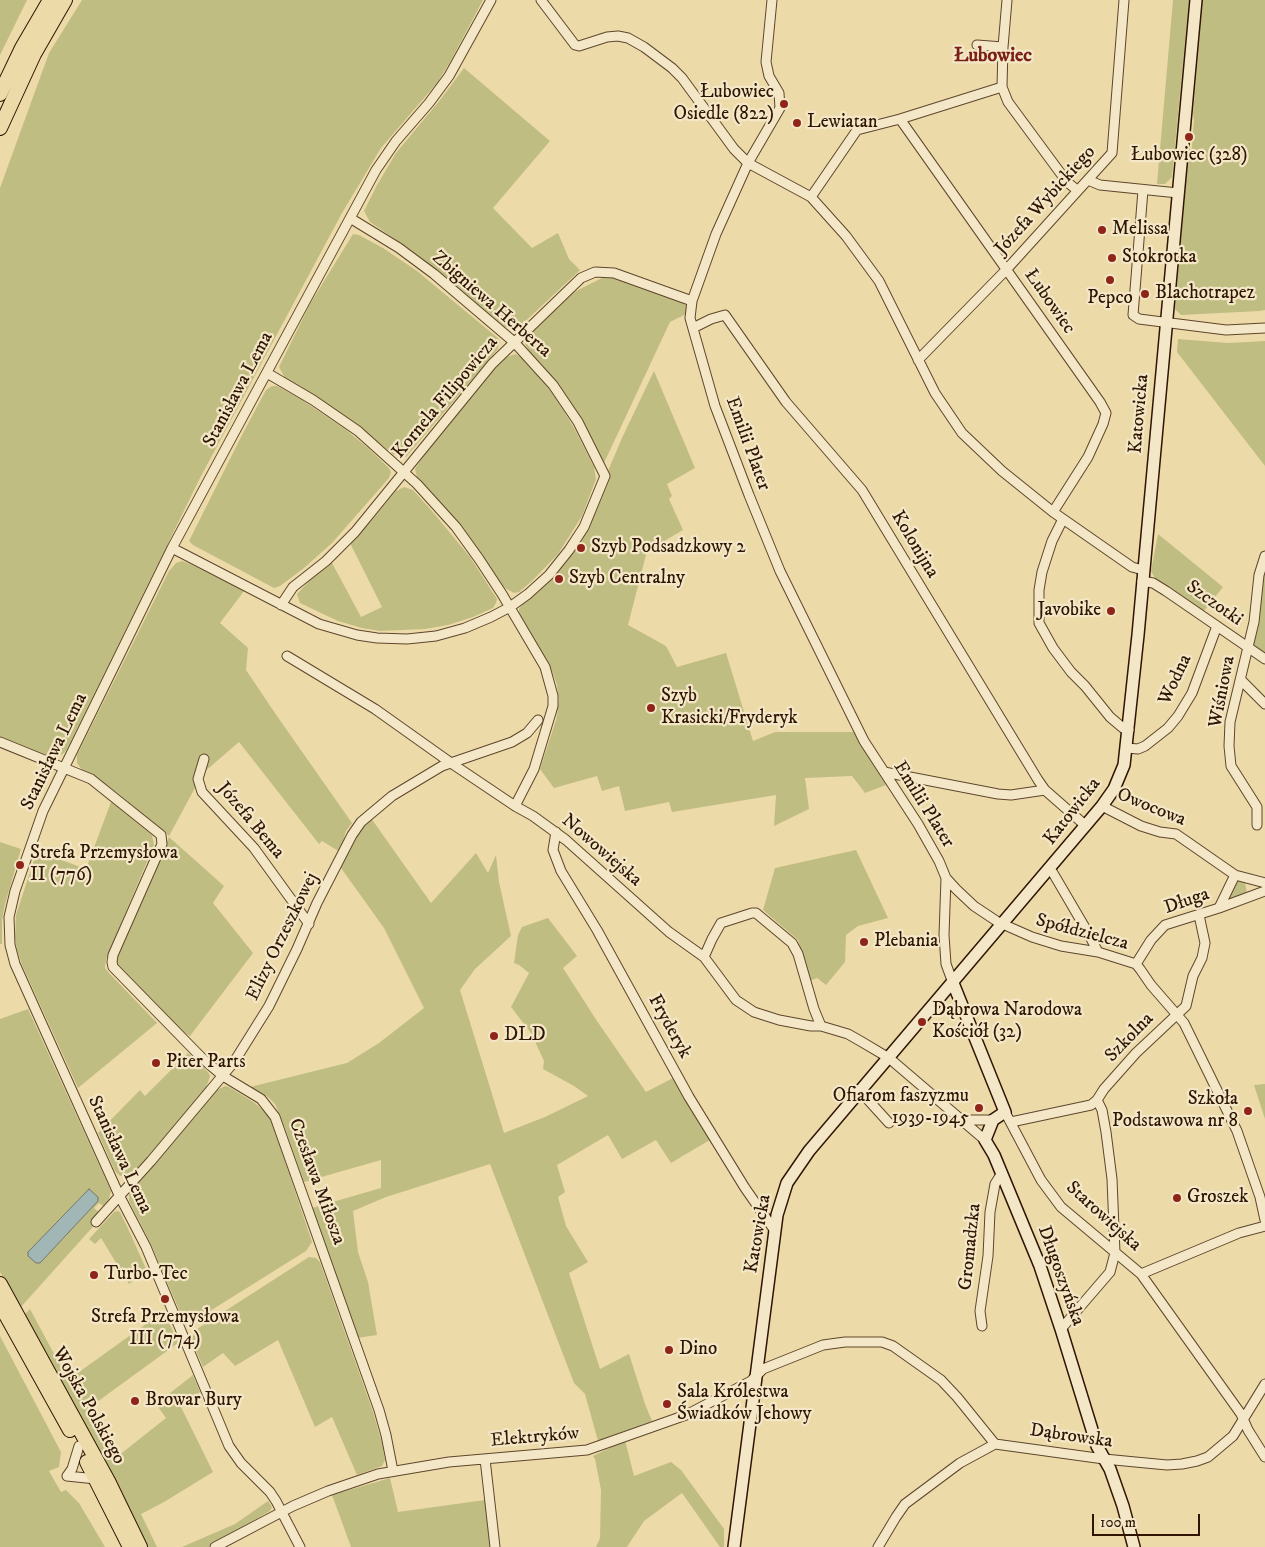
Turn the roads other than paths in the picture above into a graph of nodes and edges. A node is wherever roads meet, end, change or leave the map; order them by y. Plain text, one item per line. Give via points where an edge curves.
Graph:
1 (50, 0) edge
2 (65, 0) edge
3 (491, 0) edge
4 (541, 0) edge
5 (772, 0) edge
6 (1007, 0) edge
7 (1124, 0) edge
8 (1196, 0) edge
9 (976, 45) dead end
10 (1003, 47) junction
11 (1002, 87) junction
12 (0, 94) edge
13 (900, 119) junction
14 (0, 128) edge
15 (748, 163) junction
16 (1088, 180) junction
17 (1078, 190) junction
18 (1143, 190) junction
19 (1178, 193) junction
20 (811, 197) junction
21 (350, 218) junction
22 (1006, 270) junction
23 (692, 300) junction
24 (1166, 323) junction
25 (693, 328) junction
26 (1265, 328) edge
27 (514, 342) junction
28 (918, 360) junction
29 (266, 373) junction
30 (404, 471) junction
31 (1053, 512) junction
32 (1063, 519) junction
33 (172, 548) junction
34 (1265, 556) edge
35 (1143, 575) junction
36 (281, 605) junction
37 (510, 607) junction
38 (1217, 626) junction
39 (1248, 648) junction
40 (287, 656) dead end
41 (1265, 659) edge
42 (1241, 680) junction
43 (1265, 704) edge
44 (538, 720) dead end
45 (1128, 730) junction
46 (0, 742) edge
47 (1127, 748) junction
48 (204, 759) dead end
49 (451, 763) junction
50 (64, 767) junction
51 (884, 772) junction
52 (1045, 790) junction
53 (515, 806) junction
54 (1102, 806) junction
55 (1257, 825) dead end
56 (1086, 826) junction
57 (556, 832) junction
58 (1049, 869) junction
59 (1235, 875) junction
60 (946, 878) junction
61 (1245, 879) junction
62 (1265, 883) edge
63 (1265, 891) edge
64 (1248, 897) junction
65 (1220, 908) junction
66 (1199, 915) junction
67 (309, 924) junction
68 (1003, 924) junction
69 (1098, 952) junction
70 (704, 957) junction
71 (1136, 964) junction
72 (952, 983) junction
73 (1176, 1014) junction
74 (821, 1026) junction
75 (889, 1058) junction
76 (223, 1076) junction
77 (860, 1091) junction
78 (1097, 1100) junction
79 (1008, 1117) junction
80 (963, 1120) junction
81 (993, 1120) junction
82 (889, 1123) dead end
83 (985, 1140) junction
84 (1002, 1173) junction
85 (119, 1194) junction
86 (1265, 1220) edge
87 (96, 1222) dead end
88 (1265, 1226) edge
89 (774, 1231) junction
90 (1115, 1254) junction
91 (1141, 1274) junction
92 (0, 1284) edge
93 (0, 1304) edge
94 (982, 1326) dead end
95 (1062, 1329) junction
96 (756, 1376) junction
97 (1265, 1384) edge
98 (1244, 1420) junction
99 (995, 1444) junction
100 (78, 1446) junction
101 (1265, 1457) edge
102 (485, 1459) junction
103 (1104, 1459) junction
104 (393, 1471) junction
105 (96, 1479) junction
106 (282, 1512) junction
107 (130, 1547) edge
108 (140, 1547) edge
109 (215, 1547) edge
110 (300, 1547) edge
111 (495, 1547) edge
112 (734, 1547) edge
113 (878, 1547) edge
114 (1134, 1547) edge

1 - 12 main road
2 - 14 main road via 34,54
3 - 21 street, Stanisława Lema via 449,76 384,158
4 - 15 street, Szczotki via 575,45 618,36 628,38 672,68
5 - 15 street, Emilii Plater via 766,62 769,76 779,93 780,108
6 - 10 street
7 - 16 street, Józefa Wybickiego via 1112,153
8 - 19 street, Katowicka
9 - 10 street
10 - 11 street
11 - 13 street
11 - 17 street via 1008,102 1063,177
13 - 20 street via 857,130
13 - 22 street, Łubowiec
15 - 20 street, Szczotki
15 - 23 street, Emilii Plater via 716,234
16 - 17 street, Józefa Wybickiego
16 - 18 street via 1100,186
17 - 22 street, Józefa Wybickiego
18 - 19 street
18 - 24 street via 1133,315
19 - 24 street, Katowicka
20 - 28 street, Szczotki via 846,236 879,281
21 - 27 street, Zbigniewa Herberta via 421,264
21 - 29 street, Stanisława Lema
22 - 28 street, Józefa Wybickiego
22 - 31 street, Łubowiec via 1106,413 1088,457
23 - 25 street, Emilii Plater via 690,318
23 - 27 street, Kornela Filipowicza via 614,273 595,272 581,278
24 - 26 street via 1226,330
24 - 35 street, Katowicka
25 - 51 street, Emilii Plater via 715,406 780,571 858,730
25 - 52 street, Kolonijna via 706,320 725,315 786,402 862,490
27 - 30 street, Kornela Filipowicza via 483,374
27 - 37 street, Zbigniewa Herberta via 565,401 605,476 588,518 569,550 538,585
28 - 31 street, Szczotki via 962,433
29 - 30 street via 330,411
29 - 33 street, Stanisława Lema
30 - 36 street, Kornela Filipowicza via 348,540 293,587
30 - 37 street via 468,543
31 - 32 street, Szczotki
32 - 35 street, Szczotki
32 - 45 street via 1042,572 1039,623 1071,672 1110,717
33 - 36 street, Zbigniewa Herberta
33 - 50 street, Stanisława Lema
34 - 39 street, Wiśniowa
35 - 38 street, Szczotki
35 - 45 street, Katowicka
36 - 37 street, Zbigniewa Herberta via 338,630 367,637 397,639 456,631
37 - 53 street via 545,668 553,696 551,717 537,761
38 - 39 street, Szczotki
38 - 47 street, Wodna via 1192,693 1178,716 1146,746
39 - 41 street, Szczotki
39 - 42 street, Wiśniowa
40 - 49 street, Nowowiejska via 375,709
42 - 43 street
42 - 55 street, Wiśniowa via 1230,722 1231,766 1257,807
44 - 49 street, Elizy Orzeszkowej via 527,733 512,742
45 - 47 street, Katowicka
46 - 50 street, Czesława Miłosza
47 - 54 street, Katowicka via 1119,779
48 - 67 street, Józefa Bema via 198,779 202,792 254,848
49 - 53 street, Nowowiejska
49 - 67 street, Elizy Orzeszkowej via 392,796 361,822
50 - 76 street, Czesława Miłosza via 102,786 162,838 112,964 116,972
50 - 85 street, Stanisława Lema via 33,838 12,902 8,935 15,964
51 - 52 street via 998,794
51 - 60 street, Emilii Plater via 918,824
52 - 56 street, Kolonijna
53 - 57 street, Nowowiejska
54 - 56 street, Katowicka
54 - 59 street, Owocowa via 1141,826 1176,834
56 - 58 street, Katowicka
57 - 70 street, Nowowiejska via 668,932
57 - 89 street, Fryderyk via 553,850 561,870 689,1097
58 - 68 street, Katowicka
58 - 69 street
59 - 61 street, Owocowa
59 - 65 street
60 - 68 street, Emilii Plater via 974,906
60 - 72 street, Emilii Plater via 944,935 946,964
61 - 62 street, Owocowa
61 - 64 street via 1250,888
63 - 64 street, Długa
64 - 65 street, Długa
65 - 66 street, Długa
66 - 71 street, Długa via 1165,925
66 - 73 street, Szkolna via 1205,943 1202,958 1193,976 1186,1006
67 - 76 street, Elizy Orzeszkowej via 269,1006
68 - 69 street, Spółdzielcza via 1061,946
68 - 72 street, Katowicka
69 - 71 street, Spółdzielcza
70 - 74 street, Nowowiejska via 736,1000 754,1012 779,1020
70 - 74 street via 721,923 756,913 792,943
71 - 73 street, Spółdzielcza
72 - 75 street, Katowicka
72 - 79 street, Starowiejska
73 - 78 street, Szkolna via 1136,1053
73 - 86 street, Spółdzielcza via 1184,1023 1237,1131
74 - 75 street, Nowowiejska via 848,1034
75 - 77 street, Katowicka
75 - 80 street, Długoszyńska
76 - 85 street, Elizy Orzeszkowej
76 - 104 street, Czesława Miłosza via 261,1099 279,1124 382,1420
77 - 82 street
77 - 89 street, Katowicka via 787,1183 780,1199
78 - 79 street via 1091,1105
78 - 90 street via 1106,1132
79 - 81 street
79 - 90 street, Starowiejska via 1041,1180 1061,1207
80 - 81 street
80 - 83 street, Długoszyńska
81 - 83 street
83 - 84 street, Długoszyńska
84 - 94 street, Gromadzka via 995,1184 990,1212 980,1311
84 - 95 street, Długoszyńska
85 - 87 street, Elizy Orzeszkowej
85 - 106 street, Stanisława Lema via 146,1247 230,1446 241,1463 270,1492
88 - 91 street via 1239,1233
89 - 96 street, Katowicka
90 - 91 street, Starowiejska
90 - 95 street via 1110,1272
91 - 98 street, Starowiejska
92 - 108 main road, Wojska Polskiego via 108,1481
93 - 100 main road, Wojska Polskiego
95 - 103 street, Długoszyńska via 1097,1446
96 - 99 street, Elektryków via 763,1369 823,1345 882,1342 893,1346 941,1380
96 - 102 street, Elektryków via 686,1415 587,1450
96 - 112 street, Katowicka
97 - 98 street, Dąbrowska
98 - 101 street, Starowiejska
98 - 103 street, Dąbrowska via 1219,1449 1197,1461 1167,1465
99 - 103 street, Dąbrowska
99 - 113 street via 960,1463 905,1504
100 - 105 main road, Wojska Polskiego
100 - 105 street via 67,1476
102 - 104 street, Elektryków
102 - 111 street
103 - 114 street, Długoszyńska via 1123,1506
104 - 106 street, Elektryków via 328,1491
105 - 107 main road, Wojska Polskiego
106 - 109 street, Elektryków
106 - 110 street, Stanisława Lema

